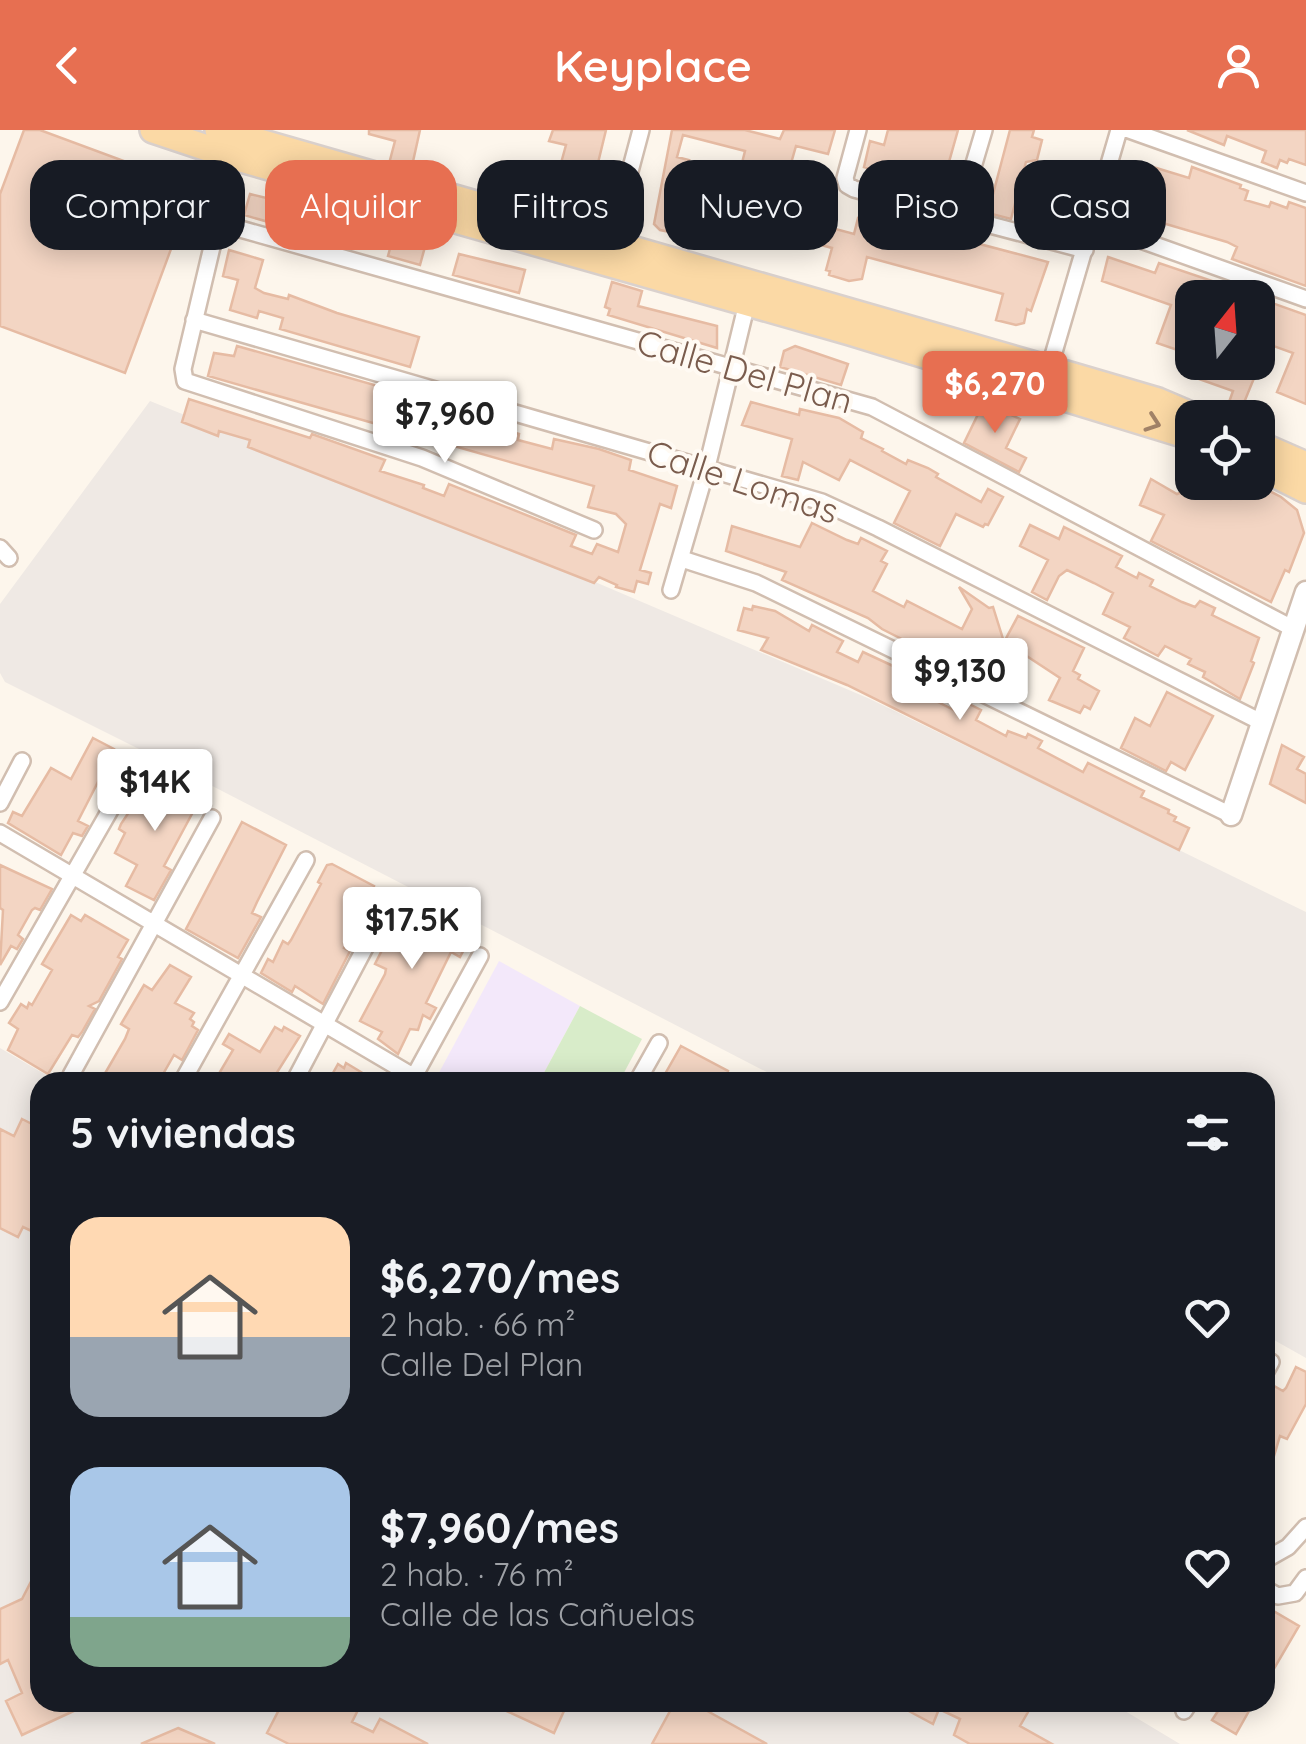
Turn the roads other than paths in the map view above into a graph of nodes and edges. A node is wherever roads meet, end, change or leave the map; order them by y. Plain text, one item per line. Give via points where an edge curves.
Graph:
1 (153, 130) edge
2 (641, 130) edge
3 (858, 130) edge
4 (984, 130) edge
5 (1119, 130) edge
6 (1130, 130) edge
7 (230, 141) edge
8 (975, 160) edge
9 (1111, 160) edge
10 (858, 190) edge
11 (1306, 193) edge
12 (245, 230) edge
13 (1166, 249) edge
14 (212, 250) edge
15 (1085, 250) edge
16 (608, 254) junction
17 (750, 293) junction
18 (1306, 299) edge
19 (194, 320) junction
20 (731, 368) junction
21 (1047, 379) junction
22 (1175, 408) edge
23 (1175, 430) edge
24 (1275, 450) edge
25 (1302, 460) edge
26 (707, 466) junction
27 (1275, 474) edge
28 (1306, 490) edge
29 (594, 530) dead end
30 (682, 560) junction
31 (672, 590) dead end
32 (1306, 592) edge
33 (1292, 628) junction
34 (1261, 722) junction
35 (22, 761) dead end
36 (133, 770) dead end
37 (0, 803) edge
38 (1231, 816) joint
39 (212, 818) dead end
40 (0, 833) edge
41 (306, 860) dead end
42 (72, 876) junction
43 (387, 906) dead end
44 (154, 924) junction
45 (480, 956) dead end
46 (242, 976) junction
47 (0, 1002) edge
48 (324, 1024) junction
49 (659, 1043) dead end
50 (73, 1072) edge
51 (188, 1072) edge
52 (299, 1072) edge
53 (401, 1072) edge
54 (421, 1072) edge
55 (643, 1072) edge
56 (1306, 1527) edge
57 (1275, 1554) edge
58 (1306, 1578) edge
59 (1275, 1594) edge

1 - 7 main road
2 - 16 street
3 - 10 street via 845,178
4 - 8 street
5 - 9 street
6 - 11 street
7 - 16 main road
12 - 20 street, Calle Del Plan
13 - 18 street
14 - 19 street
15 - 21 street
16 - 17 main road
17 - 20 street
17 - 21 main road
19 - 26 street, Calle Lomas
19 - 29 street via 184,381 422,458
20 - 26 street
20 - 33 street, Calle Del Plan via 872,408
21 - 22 main road
21 -> 23 main road
24 - 25 main road
26 - 30 street
26 - 34 street, Calle Lomas via 864,521
27 - 28 main road
30 - 31 street
30 - 38 street via 772,590
32 - 33 street
33 - 34 street
34 - 38 street
35 - 37 street
36 - 42 street
39 - 44 street
40 - 42 street
41 - 46 street
42 - 44 street
42 - 47 street
43 - 48 street
44 - 46 street
44 - 50 street
45 - 54 street
46 - 48 street
46 - 51 street
48 - 52 street
48 - 53 street
49 - 55 street
56 - 57 street
58 - 59 street via 1296,1593

